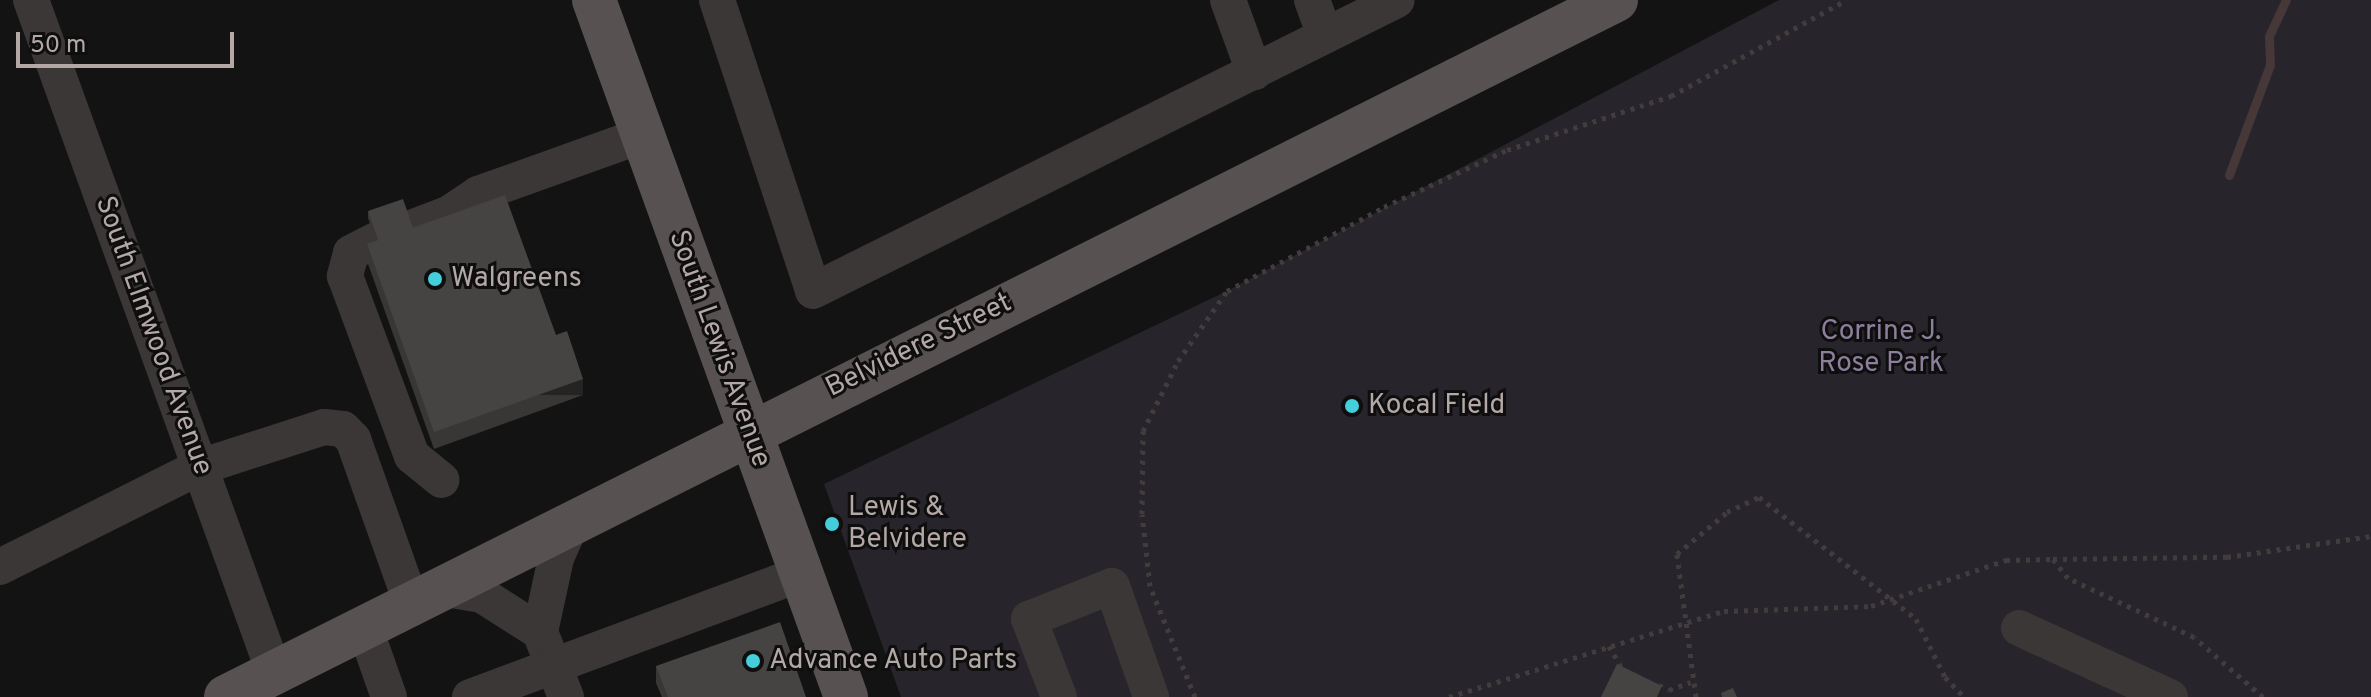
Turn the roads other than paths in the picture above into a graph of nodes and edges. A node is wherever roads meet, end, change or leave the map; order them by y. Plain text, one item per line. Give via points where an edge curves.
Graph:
1 (31, 0) edge
2 (594, 0) edge
3 (717, 0) edge
4 (1228, 0) edge
5 (1312, 0) edge
6 (1397, 0) edge
7 (1616, 0) edge
8 (1325, 36) junction
9 (1254, 72) junction
10 (643, 135) junction
11 (411, 228) edge
12 (376, 240) edge
13 (749, 431) junction
14 (200, 467) junction
15 (442, 480) dead end
16 (573, 520) junction
17 (0, 567) edge
18 (801, 574) junction
19 (425, 595) junction
20 (364, 626) junction
21 (2019, 628) dead end
22 (540, 632) junction
23 (274, 672) junction
24 (560, 681) edge
25 (226, 697) edge
26 (389, 697) edge
27 (470, 697) edge
28 (846, 697) edge
29 (1059, 697) edge
30 (1151, 697) edge
31 (2170, 697) edge

1 - 14 street, South Elmwood Avenue
2 - 10 main road, South Lewis Avenue
3 - 9 street via 813,291
4 - 9 street
5 - 8 street
6 - 8 street
7 - 13 main road, Belvidere Street
8 - 9 street
10 - 11 street via 478,194 450,213
10 - 13 main road, South Lewis Avenue
12 - 15 street via 351,253 345,276 412,456
13 - 16 main road, Belvidere Street
13 - 18 main road, South Lewis Avenue
14 - 17 street
14 - 19 street via 298,431 343,429 353,439
14 - 23 street, South Elmwood Avenue
16 - 19 main road, Belvidere Street
16 - 22 street via 556,558
18 - 24 street
18 - 28 main road, South Lewis Avenue
19 - 20 main road, Belvidere Street
19 - 22 street via 482,595
20 - 23 main road, Belvidere Street
20 - 26 street
21 - 31 street
22 - 24 street
23 - 25 main road, Belvidere Street
24 - 27 street
29 - 30 street via 1029,619 1112,586

